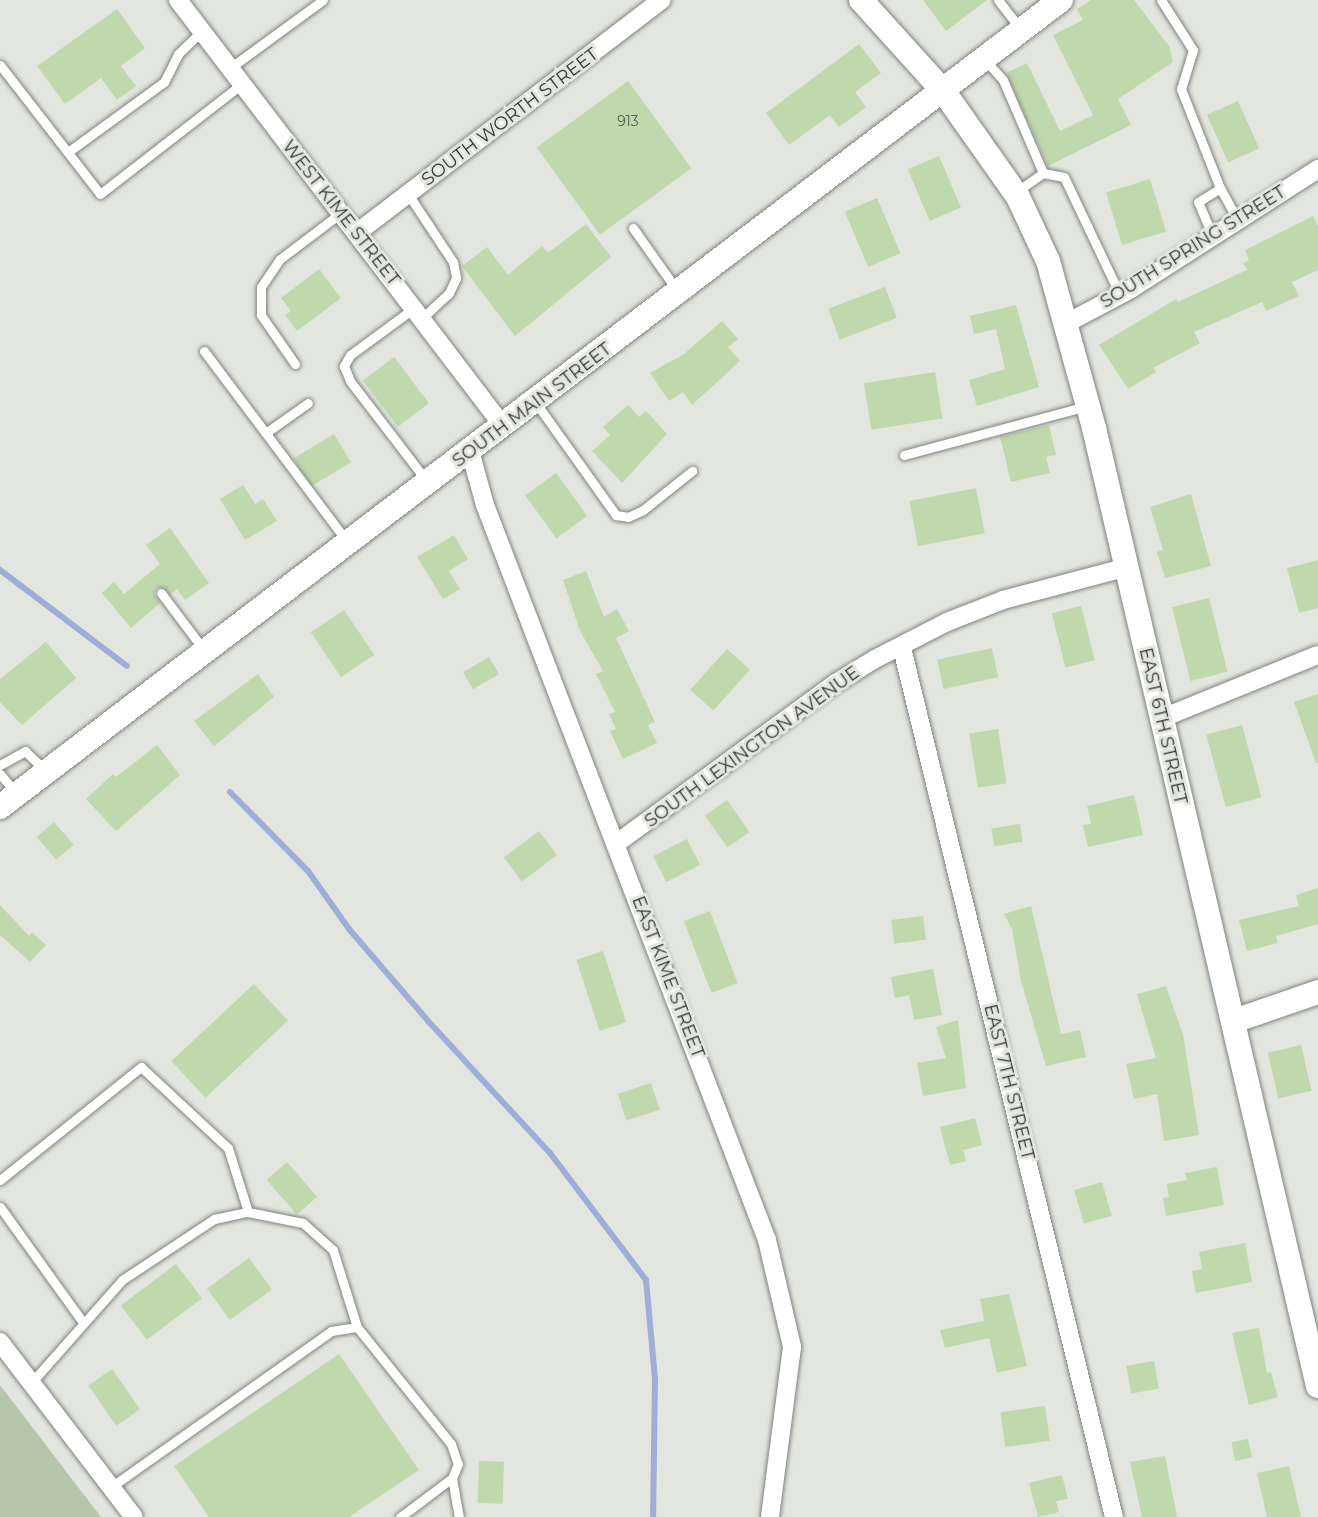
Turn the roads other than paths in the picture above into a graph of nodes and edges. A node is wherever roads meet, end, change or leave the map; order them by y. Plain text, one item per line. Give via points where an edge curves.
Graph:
1 (178, 0) edge
2 (323, 0) edge
3 (661, 0) edge
4 (861, 0) edge
5 (998, 0) edge
6 (1061, 0) edge
7 (1161, 0) edge
8 (1022, 30) junction
9 (202, 31) junction
10 (984, 59) junction
11 (0, 65) edge
12 (230, 68) junction
13 (242, 84) junction
14 (944, 92) junction
15 (68, 152) junction
16 (1318, 169) edge
17 (1043, 173) junction
18 (1220, 188) junction
19 (1015, 193) junction
20 (408, 194) junction
21 (342, 212) junction
22 (1238, 220) junction
23 (633, 229) dead end
24 (358, 232) junction
25 (1213, 237) junction
26 (679, 293) junction
27 (1120, 295) junction
28 (418, 313) junction
29 (1067, 323) junction
30 (204, 351) dead end
31 (295, 364) dead end
32 (309, 402) dead end
33 (535, 402) junction
34 (1088, 405) junction
35 (503, 426) junction
36 (267, 432) junction
37 (470, 451) junction
38 (904, 455) dead end
39 (692, 471) dead end
40 (429, 483) junction
41 (349, 544) junction
42 (1124, 568) junction
43 (161, 593) dead end
44 (902, 648) junction
45 (206, 653) junction
46 (1318, 654) edge
47 (1160, 719) junction
48 (0, 765) edge
49 (47, 773) junction
50 (0, 774) edge
51 (9, 801) edge
52 (617, 843) junction
53 (1318, 992) edge
54 (1234, 1021) junction
55 (0, 1181) edge
56 (0, 1207) edge
57 (248, 1212) junction
58 (82, 1321) junction
59 (358, 1327) junction
60 (0, 1342) edge
61 (31, 1383) junction
62 (1318, 1386) edge
63 (452, 1478) junction
64 (111, 1487) junction
65 (134, 1517) edge
66 (400, 1517) edge
67 (459, 1517) edge
68 (770, 1517) edge
69 (1114, 1517) edge

1 - 9 street, WEST KIME STREET
2 - 12 lane
3 - 20 street, SOUTH WORTH STREET
4 - 14 street, EAST 6TH STREET
5 - 8 lane
6 - 8 street, SOUTH MAIN STREET
7 - 18 lane via 1192,50 1181,89
8 - 10 street, SOUTH MAIN STREET
9 - 12 street, WEST KIME STREET
9 - 15 lane via 178,54 164,82
10 - 14 street, SOUTH MAIN STREET
10 - 17 lane via 1003,80
11 - 15 lane
12 - 13 street, WEST KIME STREET
13 - 15 lane via 100,194
13 - 21 street, WEST KIME STREET
14 - 19 street, EAST 6TH STREET
14 - 26 street, SOUTH MAIN STREET
16 - 22 street, SOUTH SPRING STREET
17 - 19 lane
17 - 27 lane via 1064,177
18 - 22 lane
18 - 25 lane via 1198,202
19 - 29 street, EAST 6TH STREET via 1048,261
20 - 24 street, SOUTH WORTH STREET
20 - 28 lane via 453,262 456,278 449,293
21 - 24 street, WEST KIME STREET
21 - 31 lane via 280,259 261,287 261,315
22 - 25 street, SOUTH SPRING STREET
23 - 26 lane
24 - 28 street, WEST KIME STREET
25 - 27 street, SOUTH SPRING STREET
26 - 33 street, SOUTH MAIN STREET
27 - 29 street, SOUTH SPRING STREET
28 - 35 street, WEST KIME STREET
28 - 40 lane via 350,355 344,366 350,381
29 - 34 street, EAST 6TH STREET
30 - 36 lane
32 - 36 lane
33 - 35 street, SOUTH MAIN STREET
33 - 39 lane via 616,515 628,517 643,510
34 - 38 lane
34 - 42 street, EAST 6TH STREET
35 - 37 street, SOUTH MAIN STREET
36 - 41 lane
37 - 40 street, SOUTH MAIN STREET
37 - 52 street, EAST KIME STREET via 485,505
40 - 41 street, SOUTH MAIN STREET
41 - 45 street, SOUTH MAIN STREET
42 - 44 street, SOUTH LEXINGTON AVENUE via 1003,600 947,622
42 - 47 street, EAST 6TH STREET
43 - 45 lane
44 - 52 street, SOUTH LEXINGTON AVENUE via 835,683
44 - 69 street, EAST 7TH STREET
45 - 49 street, SOUTH MAIN STREET
46 - 47 street
47 - 54 street, EAST 6TH STREET
48 - 49 lane via 25,751
49 - 51 street, SOUTH MAIN STREET
50 - 51 lane
52 - 68 street, EAST KIME STREET via 766,1240 783,1302 792,1347
53 - 54 street
54 - 62 street, EAST 6TH STREET
55 - 57 lane via 141,1067 228,1148
56 - 58 lane
57 - 58 lane via 214,1219 122,1280
57 - 59 lane via 303,1223 333,1250
58 - 61 lane
59 - 63 lane via 451,1444 458,1464
59 - 64 lane via 331,1331
60 - 61 street
61 - 64 street
63 - 66 lane
63 - 67 lane
64 - 65 street

